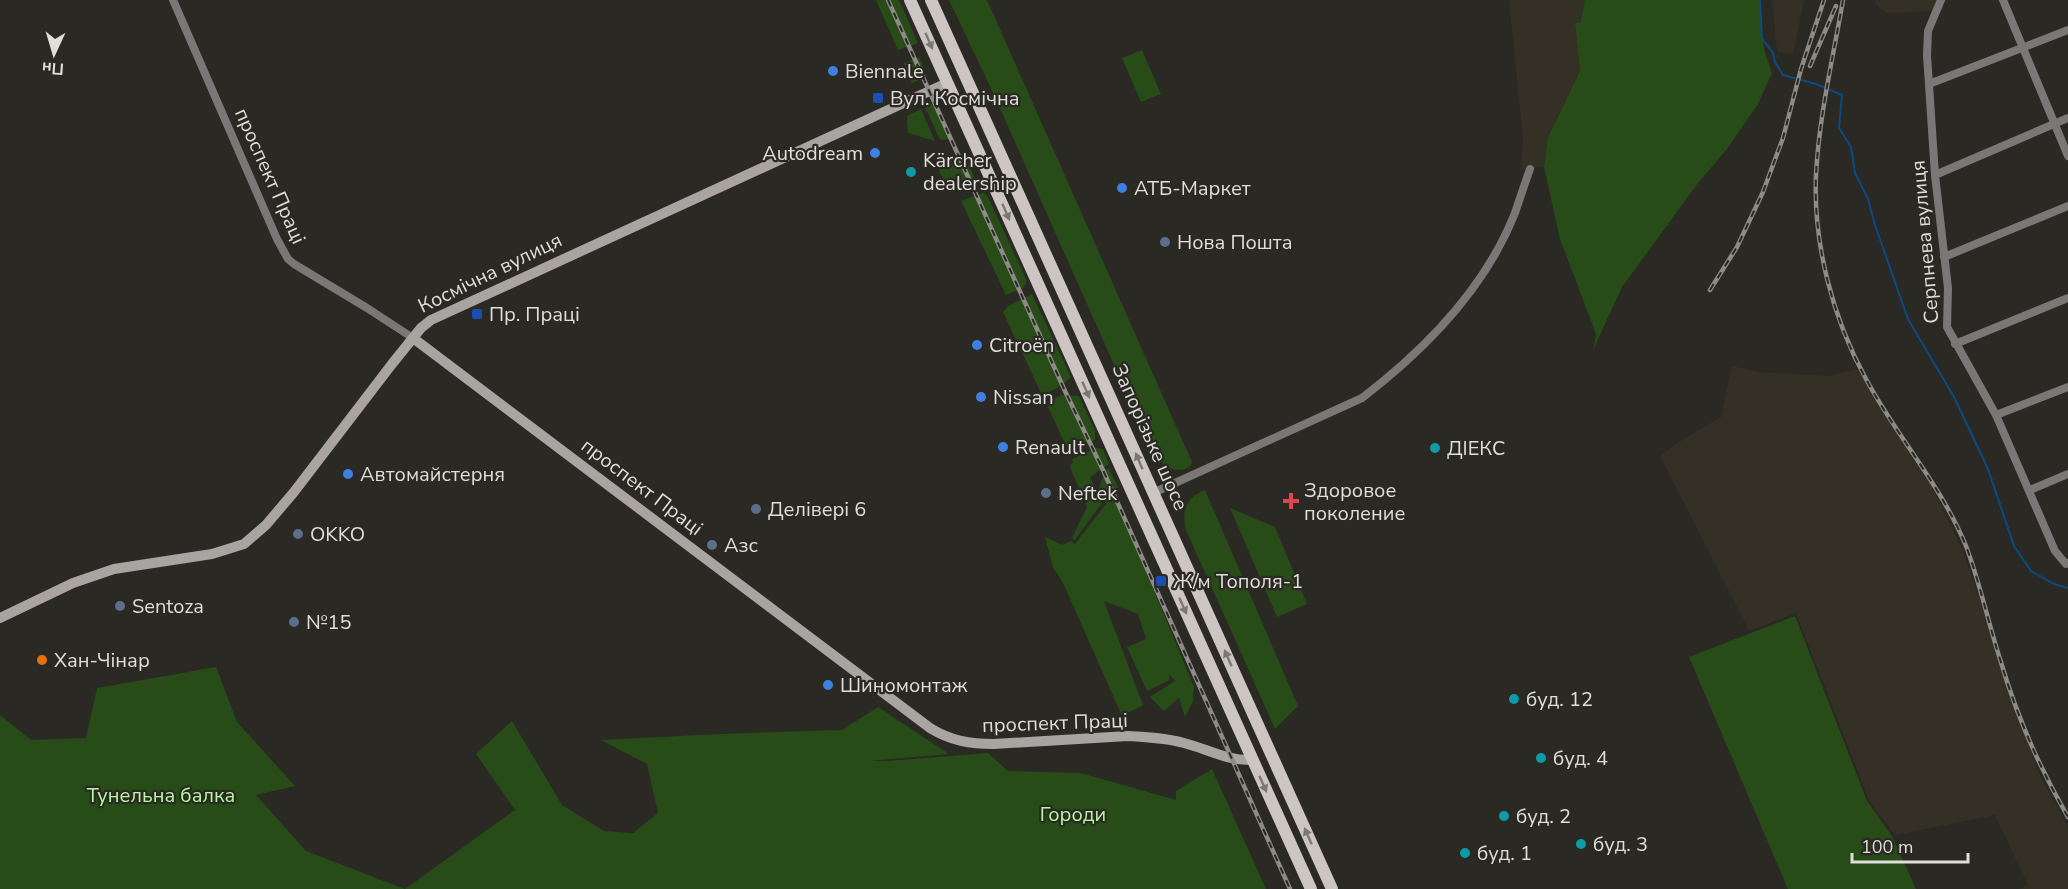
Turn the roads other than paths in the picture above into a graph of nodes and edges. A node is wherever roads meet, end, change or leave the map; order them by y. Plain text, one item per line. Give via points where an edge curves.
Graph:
1 (173, 0) edge
2 (910, 0) edge
3 (932, 0) edge
4 (1941, 0) edge
5 (2003, 0) edge
6 (2068, 30) edge
7 (2022, 48) junction
8 (965, 74) junction
9 (947, 83) junction
10 (1929, 84) junction
11 (2068, 118) edge
12 (2055, 123) junction
13 (2068, 156) edge
14 (1530, 169) dead end
15 (1935, 175) junction
16 (2068, 206) edge
17 (1944, 257) junction
18 (2068, 298) edge
19 (413, 338) junction
20 (1955, 344) junction
21 (2068, 387) edge
22 (1996, 415) junction
23 (2068, 474) edge
24 (2030, 490) junction
25 (1153, 493) junction
26 (1136, 501) junction
27 (2067, 564) edge
28 (0, 618) edge
29 (1270, 751) junction
30 (1252, 760) junction
31 (1311, 889) edge
32 (1332, 889) edge

1 - 19 street, проспект Праці via 288,259
2 -> 9 main road, Запорізьке шосе
3 - 8 main road, Запорізьке шосе
4 - 10 street, Серпнева вулиця via 1928,31
5 - 7 street
6 - 7 street
7 - 10 street
7 - 12 street
8 - 9 main road, Космічна вулиця
25 -> 8 main road, Запорізьке шосе
9 - 19 main road, Космічна вулиця via 441,315
9 -> 26 main road, Запорізьке шосе
10 - 15 street, Серпнева вулиця
11 - 12 street
12 - 13 street
12 - 15 street
14 - 25 street via 1514,214 1478,282 1442,328 1390,376 1362,398
15 - 17 street, Серпнева вулиця
16 - 17 street
17 - 20 street, Серпнева вулиця via 1947,327
18 - 20 street
19 - 28 main road, Космічна вулиця via 294,492 244,544 212,554 114,569
19 - 30 main road, проспект Праці via 948,738 994,744 1146,737 1180,742 1233,759
20 - 22 street, Серпнева вулиця
21 - 22 street
22 - 24 street, Серпнева вулиця
23 - 24 street
24 - 27 street, Серпнева вулиця via 2055,551
25 - 26 main road
29 -> 25 main road, Запорізьке шосе
26 -> 30 main road, Запорізьке шосе
29 - 30 main road
32 -> 29 main road, Запорізьке шосе
30 -> 31 main road, Запорізьке шосе

